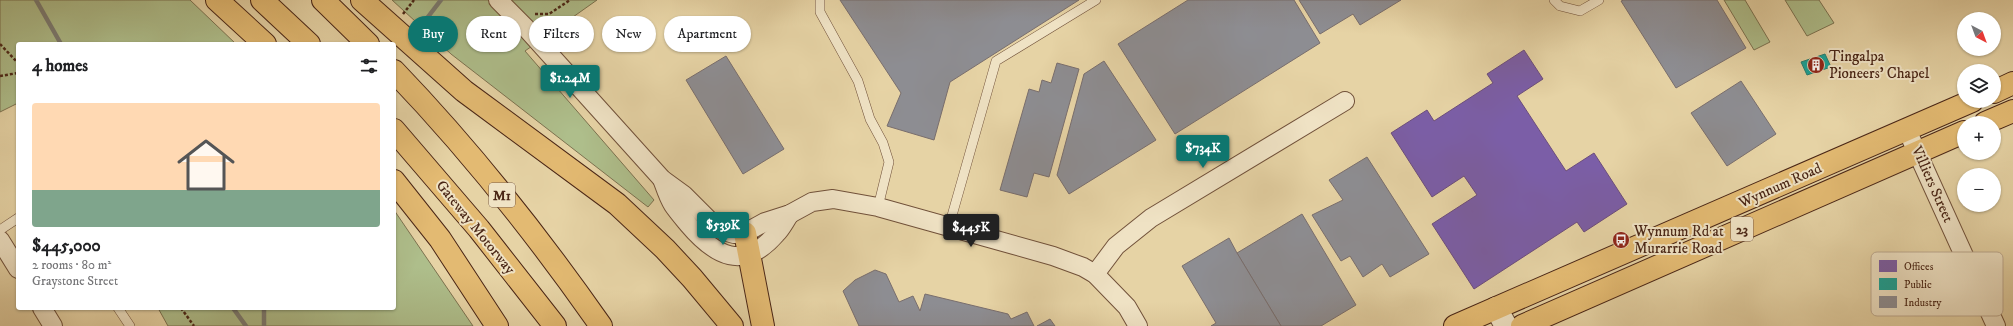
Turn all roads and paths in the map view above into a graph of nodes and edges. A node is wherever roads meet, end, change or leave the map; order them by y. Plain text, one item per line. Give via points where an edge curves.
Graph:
1 (217, 0) edge
2 (262, 0) edge
3 (323, 0) edge
4 (362, 0) edge
5 (414, 0) edge
6 (498, 0) edge
7 (570, 0) edge
8 (820, 0) edge
9 (1096, 0) edge
10 (1554, 0) edge
11 (1599, 0) edge
12 (533, 14) dead end
13 (402, 15) dead end
14 (263, 42) edge
15 (307, 42) edge
16 (366, 42) edge
17 (0, 44) edge
18 (16, 61) edge
19 (16, 73) edge
20 (396, 73) edge
21 (0, 76) edge
22 (2013, 83) edge
23 (2001, 89) edge
24 (1345, 101) dead end
25 (1957, 108) edge
26 (2013, 111) edge
27 (2001, 116) edge
28 (1908, 130) junction
29 (396, 132) edge
30 (1957, 135) edge
31 (1918, 151) junction
32 (396, 184) edge
33 (878, 208) junction
34 (16, 219) edge
35 (949, 226) junction
36 (0, 230) edge
37 (0, 240) edge
38 (747, 244) junction
39 (1963, 252) edge
40 (16, 266) edge
41 (1095, 274) junction
42 (43, 310) edge
43 (119, 310) edge
44 (182, 310) edge
45 (1992, 316) edge
46 (1501, 317) edge
47 (53, 326) edge
48 (130, 326) edge
49 (194, 326) edge
50 (497, 326) edge
51 (555, 326) edge
52 (601, 326) edge
53 (732, 326) edge
54 (763, 326) edge
55 (1138, 326) edge
56 (1455, 326) edge
57 (1522, 326) edge
58 (1996, 326) edge

1 - 14 main road
2 - 15 main road
3 - 16 main road
4 - 53 main road via 464,91 617,204 660,244
5 - 13 path
6 - 38 street via 662,179 673,205 706,244 730,256
7 - 12 path via 549,14
8 - 33 lane via 820,12 858,81 870,119 889,162
9 - 35 lane via 996,61
10 - 11 lane via 1560,6 1580,11
17 - 18 path
19 - 21 path
20 - 52 main road, M1 via 472,157 527,225
22 - 23 main road
24 - 41 street via 1151,218 1116,246
25 - 28 main road, Wynnum Road / 23
26 - 27 main road
28 - 31 street, Villiers Street
28 - 46 main road, Wynnum Road / 23
29 - 51 main road, Gateway Motorway / M1 via 479,229
30 - 31 main road, Wynnum Road / 23
31 - 39 street, Villiers Street
31 - 57 main road, Wynnum Road / 23
32 - 50 main road via 440,239
33 - 35 street
33 - 38 street via 848,201 812,202 790,214 777,234 760,248
34 - 36 lane
35 - 41 street via 1069,261
37 - 40 street
38 - 54 main road
41 - 55 street via 1127,307
42 - 47 street
43 - 48 lane
44 - 49 path
45 - 58 street, Villiers Street
46 - 56 main road, Wynnum Road / 23

